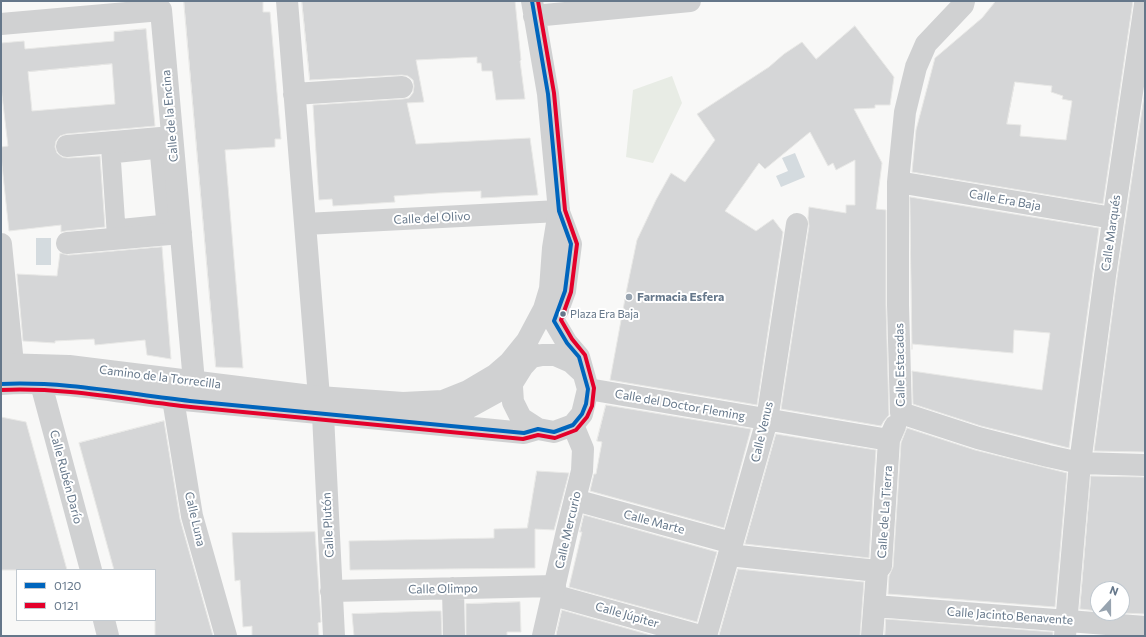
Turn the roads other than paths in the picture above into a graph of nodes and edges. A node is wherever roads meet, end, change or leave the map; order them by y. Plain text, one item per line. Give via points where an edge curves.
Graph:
1 (287, 1) edge
2 (690, 1) edge
3 (964, 1) edge
4 (1145, 4) edge
5 (533, 9) edge
6 (1, 24) edge
7 (402, 87) dead end
8 (294, 94) junction
9 (172, 137) junction
10 (67, 146) dead end
11 (111, 154) joint
12 (898, 182) junction
13 (559, 211) junction
14 (1113, 218) junction
15 (305, 224) junction
16 (797, 224) dead end
17 (181, 233) junction
18 (1, 244) edge
19 (67, 244) dead end
20 (554, 321) junction
21 (7, 364) edge
22 (518, 364) junction
23 (194, 382) junction
24 (587, 382) junction
25 (1, 384) edge
26 (41, 384) junction
27 (173, 399) junction
28 (321, 406) junction
29 (901, 413) junction
30 (767, 420) junction
31 (430, 424) junction
32 (574, 425) junction
33 (538, 429) junction
34 (889, 440) junction
35 (1080, 463) junction
36 (1145, 465) edge
37 (575, 500) junction
38 (730, 549) junction
39 (91, 569) edge
40 (877, 571) junction
41 (453, 588) junction
42 (554, 590) junction
43 (331, 591) junction
44 (875, 606) junction
45 (104, 621) edge
46 (1145, 626) edge
47 (1065, 628) edge
48 (108, 636) edge
49 (226, 636) edge
50 (334, 636) edge
51 (454, 636) edge
52 (543, 636) edge
53 (701, 636) edge
54 (706, 636) edge
55 (872, 636) edge

1 - 8 street
2 - 5 street
3 - 12 street, Calle Estacadas via 926,44 916,67 905,112
4 - 14 street, Calle Marqués
5 - 13 street via 548,94
6 - 9 street, Calle de la Encina via 161,10
7 - 8 street
8 - 15 street
9 - 10 street
9 - 17 street, Calle de la Encina
11 - 11 street via 159,149 166,224 116,229
12 - 14 street, Calle Era Baja
12 - 29 street, Calle Estacadas
13 - 15 street, Calle del Olivo
13 - 20 street via 572,244 565,291
13 - 22 street via 550,289 544,309
14 - 35 street, Calle Marqués
15 - 28 street
16 - 30 street, Calle Venus
17 - 19 street
17 - 23 street, Calle de la Encina
18 - 21 street
20 - 22 street
20 - 24 street via 579,357
21 - 23 street, Camino de la Torrecilla via 69,366
22 - 24 street via 542,355 555,355 571,362
22 - 28 street via 468,391 443,401
22 - 31 street, Camino de la Torrecilla via 502,390
22 - 33 street via 513,402 521,418
23 - 28 street, Camino de la Torrecilla
24 - 30 street, Calle del Doctor Fleming
24 - 32 street via 582,414
25 - 26 street, Camino de la Torrecilla
26 - 27 street, Camino de la Torrecilla via 71,384
26 - 39 street, Calle Rubén Darío
27 - 28 street, Camino de la Torrecilla
27 - 49 street, Calle Luna via 192,516
28 - 31 street, Camino de la Torrecilla
28 - 43 street, Calle Plutón
29 - 34 street, Calle de La Tierra
29 - 35 street, Calle Estacadas via 978,438
30 - 34 street, Calle del Doctor Fleming
30 - 38 street, Calle Venus
31 - 33 street, Camino de la Torrecilla via 524,433
32 - 33 street via 554,432
32 - 37 street, Calle Mercurio via 583,449 582,471
34 - 40 street, Calle de La Tierra via 882,566
35 - 36 street, Calle Estacadas
35 - 47 street, Calle Marqués
37 - 38 street, Calle Marte
37 - 42 street, Calle Mercurio
38 - 40 street, Calle Marte
38 - 54 street, Calle Venus
40 - 44 street, Calle de La Tierra
41 - 42 street, Calle Olimpo
41 - 43 street, Calle Olimpo
41 - 51 street
42 - 52 street, Calle Mercurio
42 - 53 street, Calle Júpiter
43 - 50 street, Calle Plutón
44 - 47 street, Calle Jacinto Benavente
44 - 55 street, Calle de La Tierra
45 - 48 street
46 - 47 street, Calle Jacinto Benavente

